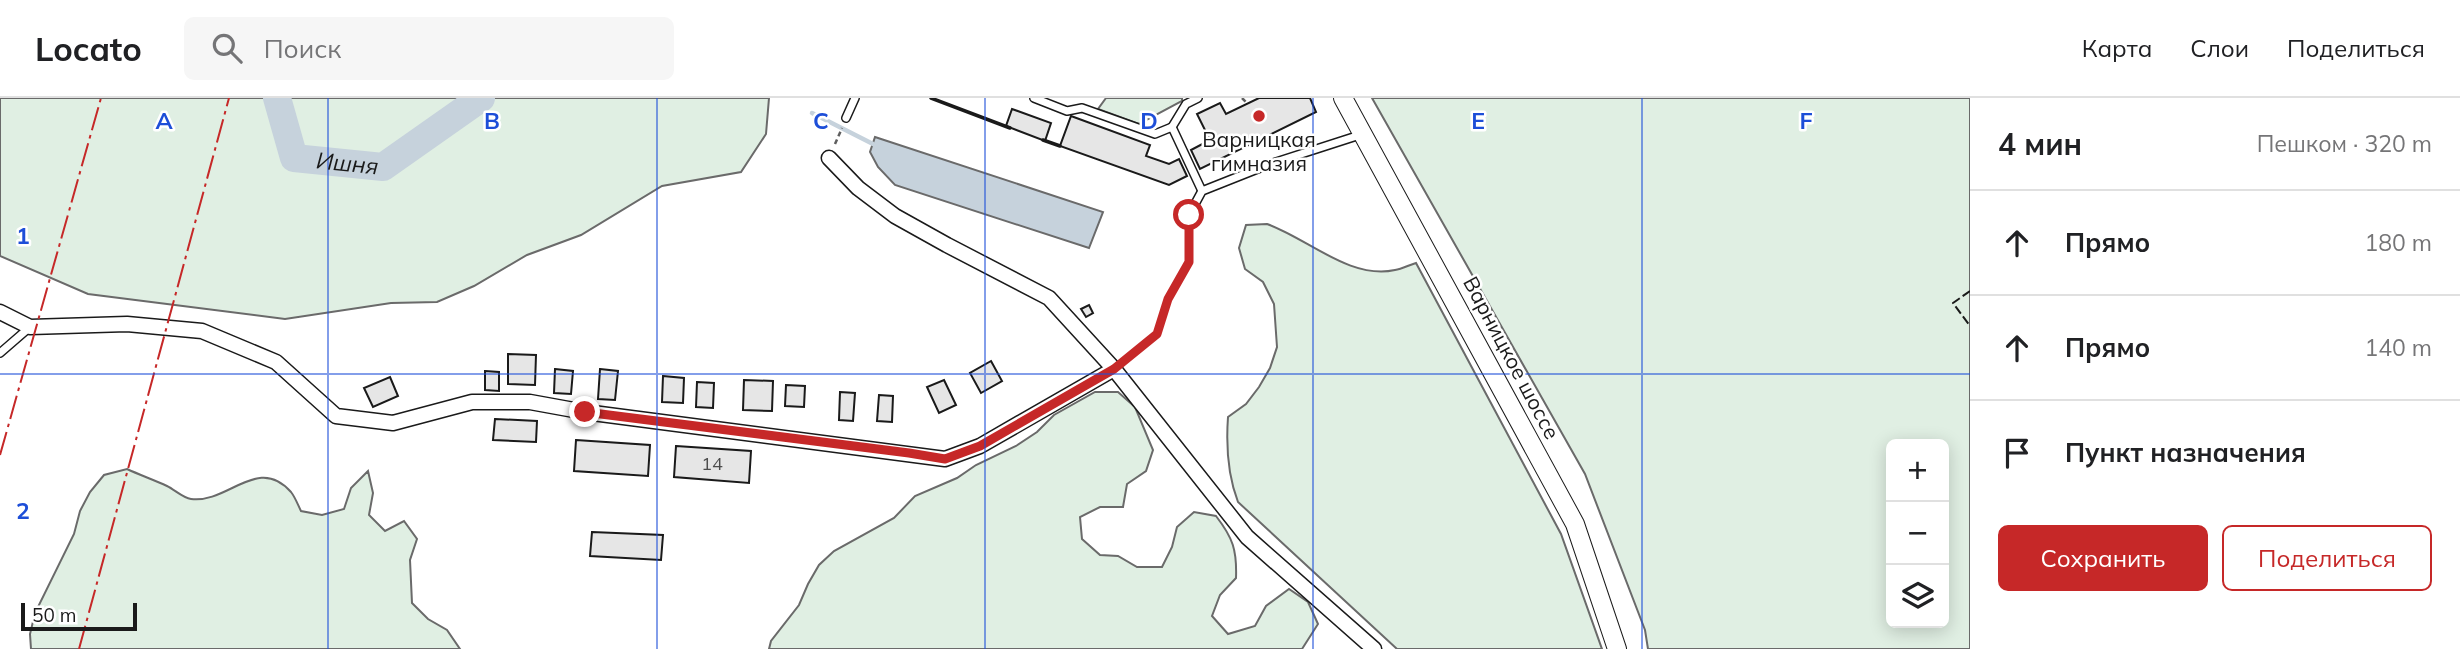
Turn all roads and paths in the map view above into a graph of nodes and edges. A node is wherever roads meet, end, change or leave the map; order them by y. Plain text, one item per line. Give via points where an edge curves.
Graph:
1 (855, 98) edge
2 (1034, 98) edge
3 (1198, 98) edge
4 (1242, 98) edge
5 (1343, 98) edge
6 (1248, 104) dead end
7 (846, 118) dead end
8 (1172, 127) junction
9 (1364, 134) junction
10 (829, 158) dead end
11 (1202, 191) junction
12 (1189, 215) joint
13 (0, 312) edge
14 (30, 327) junction
15 (0, 353) edge
16 (1114, 369) junction
17 (1374, 649) edge
18 (1617, 649) edge

1 - 7 lane
2 - 8 lane via 1067,111 1082,108 1155,134
3 - 8 lane via 1186,104
4 - 6 path
5 - 9 street, Варницкое шоссе
8 - 11 lane
9 - 11 lane
9 - 18 street, Варницкое шоссе via 1575,524
10 - 16 street via 895,216 1049,298
11 - 12 lane
12 - 16 path via 1189,262 1168,299 1157,334
13 - 14 street
14 - 15 lane
14 - 16 street via 127,324 202,331 276,362 336,416 393,423 472,402 530,402 945,459 980,446
16 - 17 street via 1247,537

